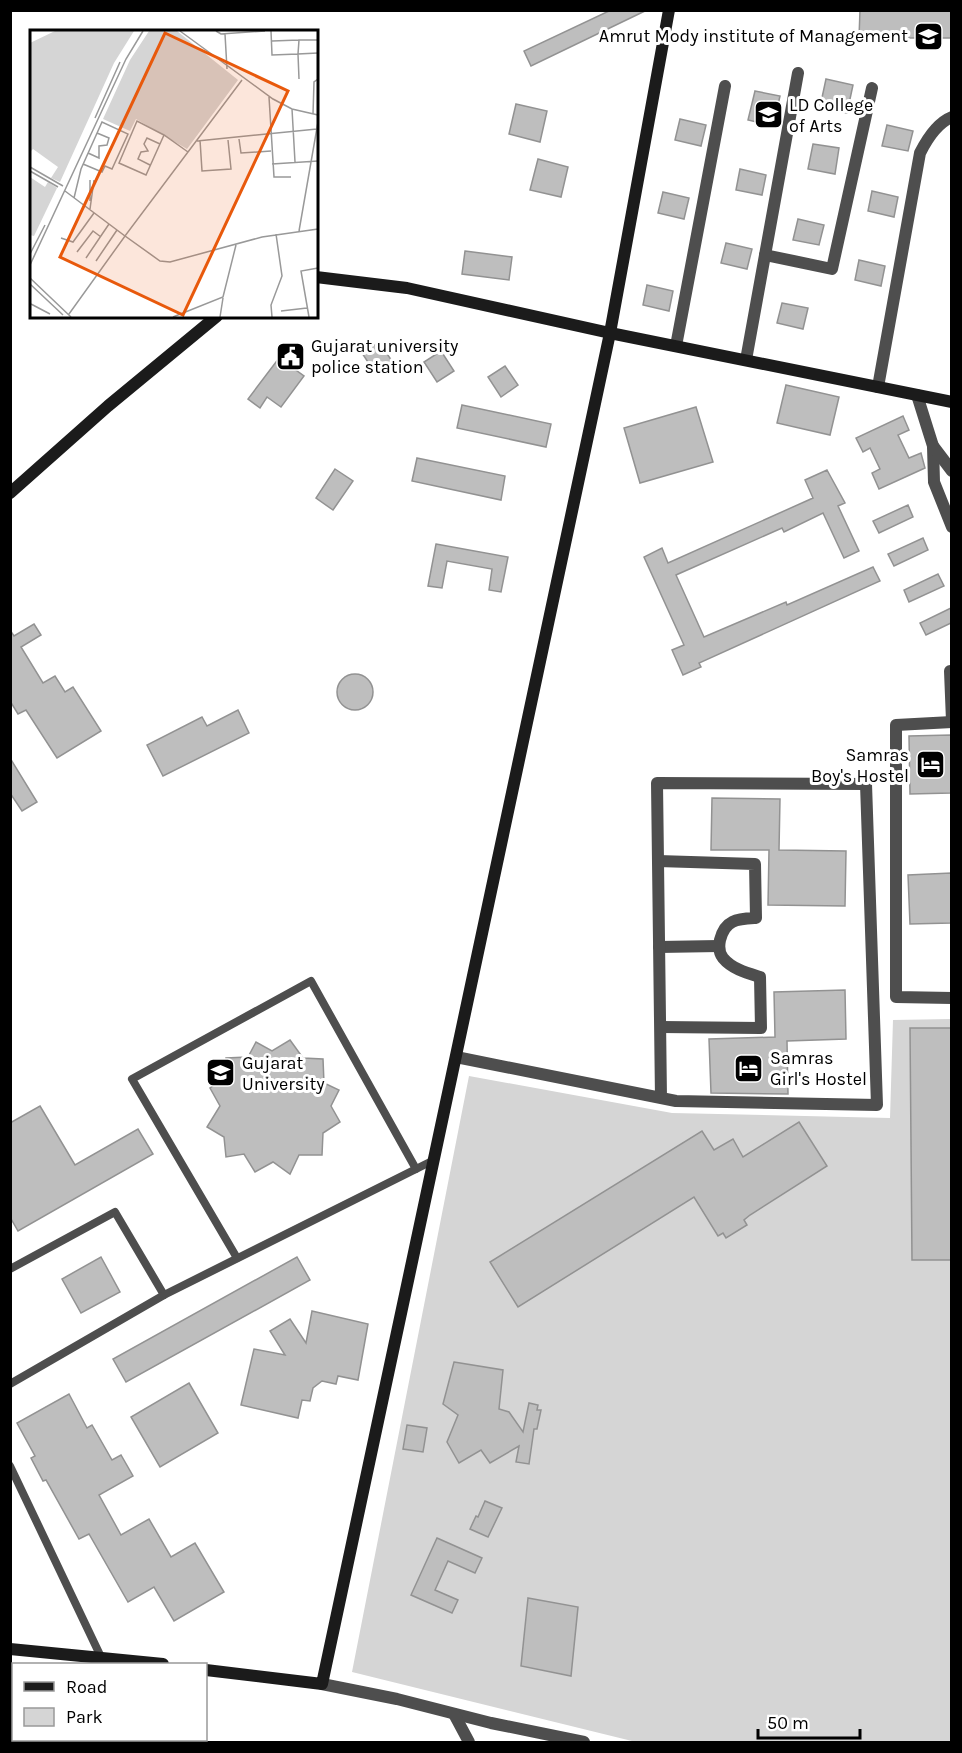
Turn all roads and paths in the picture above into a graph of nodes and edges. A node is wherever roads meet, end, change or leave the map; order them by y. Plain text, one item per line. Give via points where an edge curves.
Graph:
1 (669, 10) edge
2 (798, 73) dead end
3 (725, 87) dead end
4 (872, 88) dead end
5 (951, 117) edge
6 (765, 255) junction
7 (318, 277) edge
8 (215, 318) edge
9 (610, 333) junction
10 (676, 346) junction
11 (746, 360) junction
12 (878, 387) junction
13 (917, 395) junction
14 (951, 402) edge
15 (933, 446) junction
16 (951, 471) edge
17 (10, 493) edge
18 (951, 527) edge
19 (951, 671) edge
20 (951, 721) edge
21 (658, 861) junction
22 (719, 946) junction
23 (659, 947) junction
24 (951, 998) edge
25 (661, 1027) junction
26 (456, 1057) junction
27 (661, 1098) junction
28 (434, 1160) junction
29 (416, 1169) junction
30 (237, 1258) junction
31 (10, 1269) edge
32 (164, 1295) junction
33 (10, 1384) edge
34 (10, 1466) edge
35 (10, 1649) edge
36 (101, 1657) junction
37 (148, 1663) edge
38 (207, 1670) edge
39 (322, 1684) junction
40 (454, 1714) junction
41 (469, 1743) edge
42 (584, 1743) edge

1 - 9 street
2 - 6 street
3 - 10 street
4 - 6 street via 832,269
5 - 12 street via 938,126 920,153
6 - 11 street
7 - 9 street via 407,288
8 - 17 street
9 - 10 street
9 - 26 street
10 - 11 street
11 - 12 street
12 - 13 street
13 - 14 street
13 - 15 street
15 - 16 street
15 - 18 street via 934,482
19 - 20 street
20 - 24 street via 896,725 896,998
21 - 22 street via 755,864 756,918 735,920 722,930
21 - 23 street
21 - 27 street via 657,783 866,784 877,1105
22 - 23 street
22 - 25 street via 723,957 740,971 760,977 761,1028
23 - 25 street
25 - 27 street
26 - 27 street
26 - 28 street
28 - 29 lane
28 - 39 street
29 - 30 lane
29 - 30 lane via 311,981 132,1079
30 - 32 lane
31 - 32 lane via 115,1212
32 - 33 lane
34 - 36 lane
35 - 36 street
36 - 37 street
38 - 39 street
39 - 40 street
40 - 41 street
40 - 42 street

